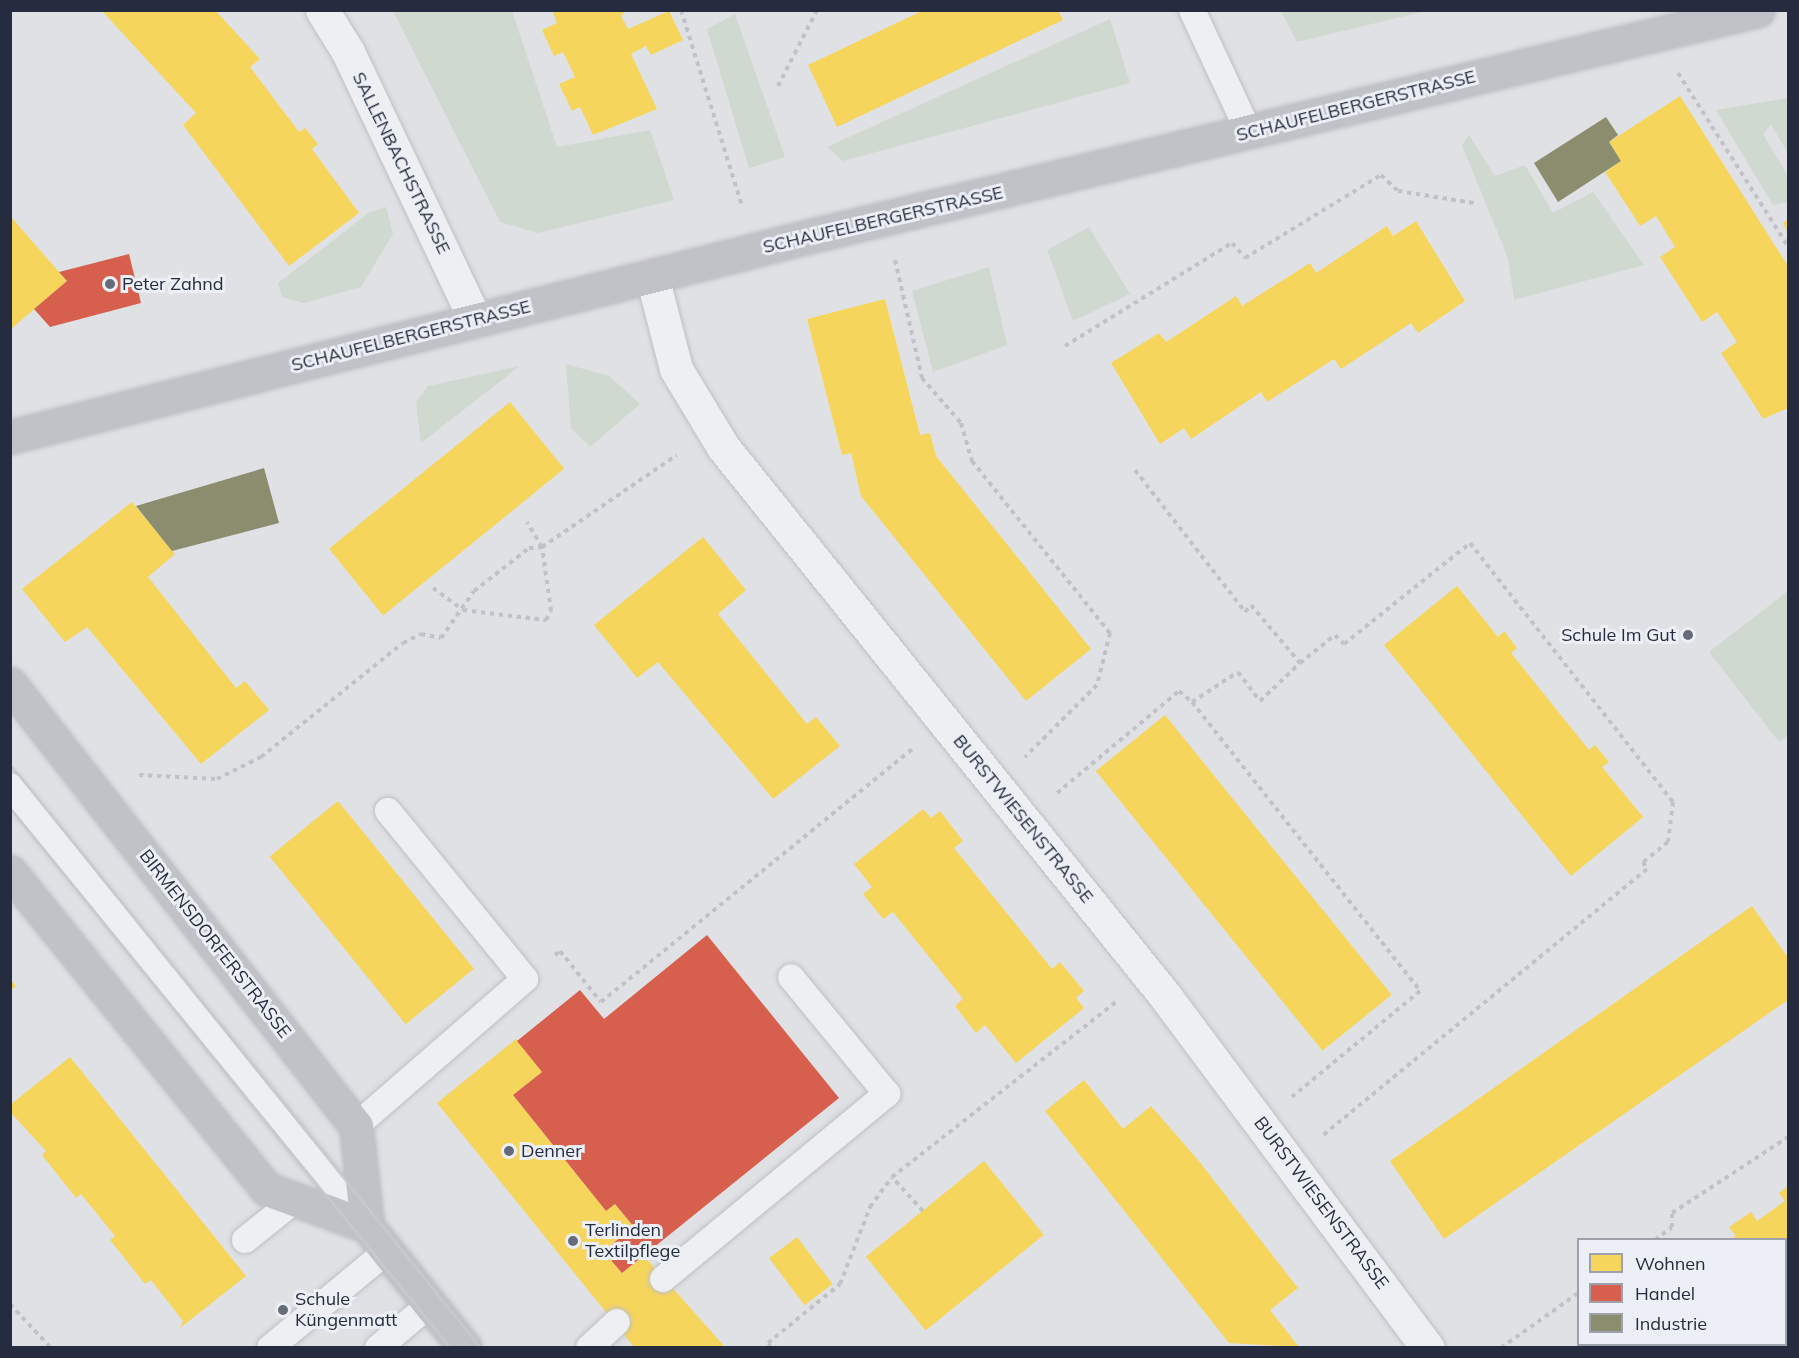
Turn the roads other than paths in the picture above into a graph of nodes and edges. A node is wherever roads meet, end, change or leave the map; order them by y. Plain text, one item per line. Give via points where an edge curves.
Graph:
1 (322, 10) edge
2 (1192, 10) edge
3 (1758, 10) edge
4 (1249, 132) junction
5 (652, 276) junction
6 (475, 320) junction
7 (10, 437) edge
8 (10, 684) edge
9 (10, 786) edge
10 (388, 811) dead end
11 (10, 873) edge
12 (791, 977) dead end
13 (357, 1126) junction
14 (295, 1200) junction
15 (377, 1238) junction
16 (245, 1240) dead end
17 (663, 1279) dead end
18 (430, 1304) junction
19 (616, 1322) dead end
20 (270, 1347) edge
21 (378, 1347) edge
22 (465, 1347) edge
23 (589, 1347) edge
24 (1428, 1347) edge

1 - 6 street, SALLENBACHSTRASSE via 348,52
2 - 4 lane
3 - 4 street, SCHAUFELBERGERSTRASSE
4 - 5 street, SCHAUFELBERGERSTRASSE
5 - 6 street, SCHAUFELBERGERSTRASSE
5 - 24 street, BURSTWIESENSTRASSE via 675,369 688,396 723,447 1166,997
6 - 7 street, SCHAUFELBERGERSTRASSE
8 - 13 street, BIRMENSDORFERSTRASSE
9 - 15 lane
10 - 13 lane via 525,979
11 - 14 street via 267,1189
12 - 17 lane via 887,1094
13 - 15 street
14 - 15 street
14 - 16 lane
15 - 18 street
15 - 20 lane
18 - 21 lane
18 - 22 street
19 - 23 lane

